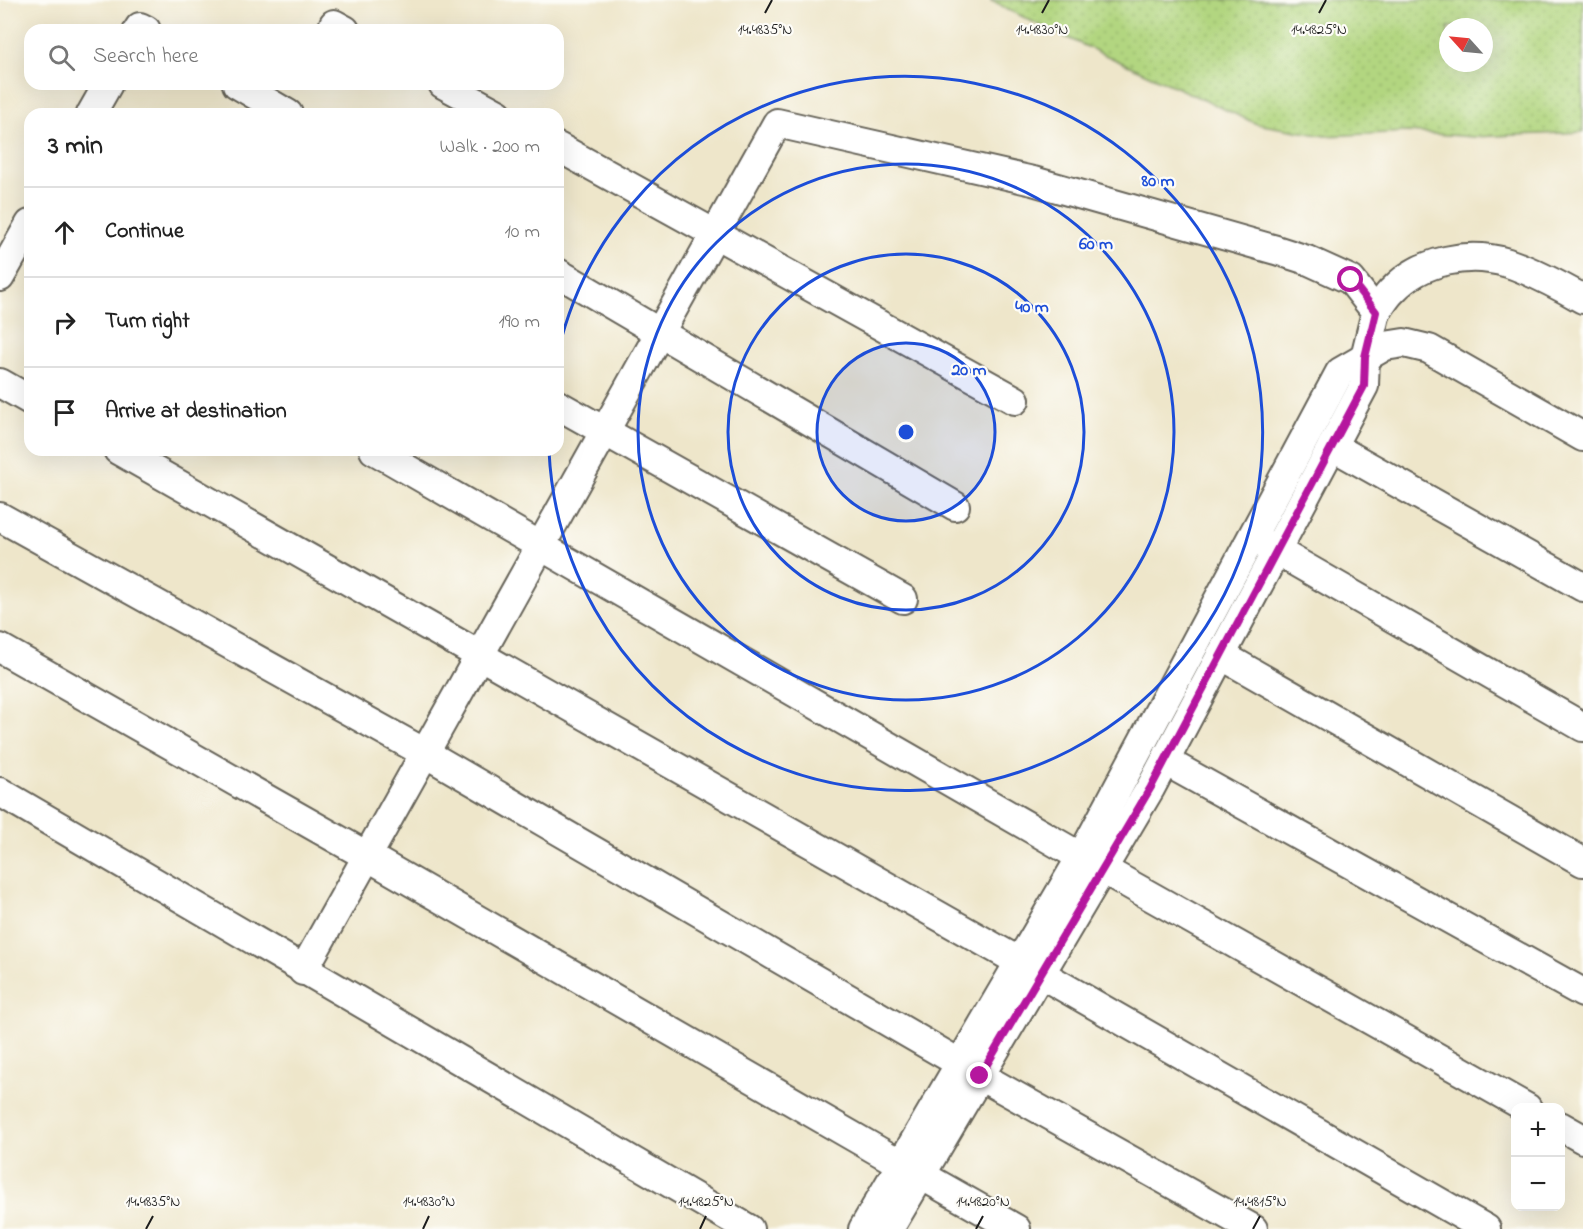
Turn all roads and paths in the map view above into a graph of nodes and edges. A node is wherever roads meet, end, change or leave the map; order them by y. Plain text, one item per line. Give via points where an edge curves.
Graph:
1 (105, 90) edge
2 (247, 90) edge
3 (454, 90) edge
4 (95, 108) edge
5 (278, 108) edge
6 (487, 108) edge
7 (564, 150) edge
8 (715, 233) junction
9 (20, 237) edge
10 (0, 277) edge
11 (564, 277) edge
12 (1583, 299) edge
13 (1376, 312) junction
14 (660, 333) junction
15 (1365, 357) junction
16 (0, 383) edge
17 (24, 397) edge
18 (1015, 400) dead end
19 (564, 408) edge
20 (605, 431) junction
21 (1583, 437) edge
22 (1332, 446) junction
23 (129, 456) edge
24 (384, 456) edge
25 (1278, 488) junction
26 (1303, 502) junction
27 (955, 506) dead end
28 (0, 517) edge
29 (1252, 537) junction
30 (540, 547) junction
31 (1276, 551) junction
32 (1583, 587) edge
33 (903, 599) dead end
34 (0, 648) edge
35 (1221, 655) junction
36 (479, 656) junction
37 (1583, 727) edge
38 (425, 753) junction
39 (1165, 761) junction
40 (0, 792) edge
41 (367, 856) junction
42 (1583, 862) edge
43 (1093, 863) junction
44 (1030, 968) junction
45 (303, 971) junction
46 (1583, 993) edge
47 (971, 1070) junction
48 (1520, 1103) edge
49 (1565, 1129) edge
50 (1583, 1139) edge
51 (911, 1170) junction
52 (749, 1229) edge
53 (863, 1229) edge
54 (889, 1229) edge
55 (1016, 1229) edge
56 (1253, 1229) edge
57 (1486, 1229) edge

1 - 4 street
2 - 5 street
3 - 6 street
7 - 8 street
8 - 13 street via 777,123 1033,181 1276,250 1351,280
8 - 14 street
8 - 18 street
9 - 10 street
11 - 14 street
12 - 13 street via 1507,263 1473,258 1442,261 1414,272 1392,290
13 - 15 street
14 - 20 street
14 - 27 street
15 - 21 street via 1385,346 1404,343 1430,349
15 - 22 street via 1364,386
15 - 25 street via 1340,372
16 - 17 street
19 - 20 street
20 - 30 street
20 - 33 street
22 - 26 street
22 - 32 street
23 - 36 street
24 - 30 street
25 - 26 street
25 - 29 street
26 - 31 street
28 - 38 street
29 - 31 street
29 - 43 street
30 - 36 street
30 - 43 street
31 - 35 street
31 - 37 street
34 - 41 street
35 - 39 street
35 - 42 street
36 - 38 street
36 - 44 street
38 - 41 street
38 - 47 street
39 - 43 street
39 - 46 street
40 - 45 street
41 - 45 street
41 - 51 street
43 - 44 street
43 - 48 street
44 - 47 street
44 - 57 street
45 - 52 street
47 - 51 street
47 - 56 street
49 - 50 street
51 - 53 street
51 - 54 street
51 - 55 street

